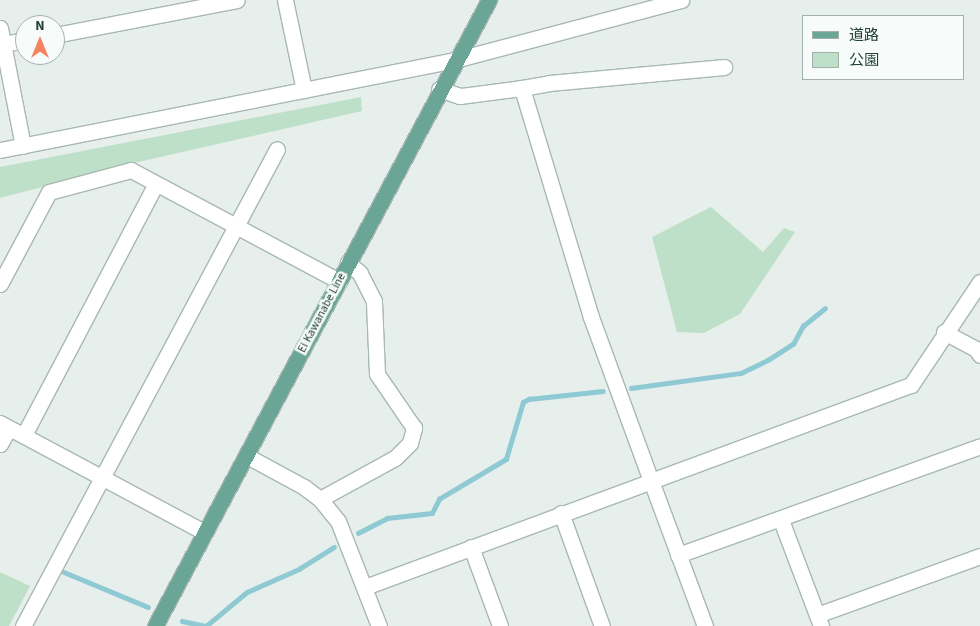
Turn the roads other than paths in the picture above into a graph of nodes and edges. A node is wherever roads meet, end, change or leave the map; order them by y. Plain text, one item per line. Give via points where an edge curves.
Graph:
1 (237, 0) edge
2 (286, 0) edge
3 (489, 0) edge
4 (681, 0) edge
5 (640, 5) edge
6 (0, 28) edge
7 (65, 33) edge
8 (15, 42) edge
9 (4, 44) junction
10 (458, 59) junction
11 (724, 67) dead end
12 (522, 88) junction
13 (439, 89) junction
14 (304, 90) junction
15 (23, 146) junction
16 (276, 149) dead end
17 (0, 150) edge
18 (155, 185) junction
19 (236, 227) junction
20 (348, 263) junction
21 (339, 281) junction
22 (980, 282) edge
23 (0, 284) edge
24 (944, 332) junction
25 (980, 355) edge
26 (5, 425) edge
27 (24, 435) junction
28 (0, 444) edge
29 (980, 446) edge
30 (247, 456) junction
31 (102, 479) junction
32 (651, 481) junction
33 (320, 499) junction
34 (561, 513) junction
35 (781, 520) junction
36 (204, 532) junction
37 (471, 547) junction
38 (678, 555) junction
39 (980, 556) edge
40 (365, 587) junction
41 (819, 621) edge
42 (23, 626) edge
43 (155, 626) edge
44 (379, 626) edge
45 (500, 626) edge
46 (602, 626) edge
47 (705, 626) edge

1 - 7 street
2 - 14 street
3 - 10 main road, Ei Kawanabe Line
4 - 5 street
5 - 10 street
6 - 9 street
8 - 9 street
9 - 15 street
10 - 13 main road, Ei Kawanabe Line
10 - 14 street
11 - 12 street
12 - 13 street via 460,96
12 - 32 street via 592,317
13 - 20 main road, Ei Kawanabe Line
14 - 15 street
15 - 17 street
16 - 19 street
18 - 19 street
18 - 23 street via 131,170 49,192
18 - 27 street
19 - 21 street
19 - 31 street
20 - 21 main road, Ei Kawanabe Line
20 - 33 street via 360,273 374,301 377,374 414,428 410,443 395,458
21 - 30 main road, Ei Kawanabe Line
22 - 24 street
24 - 25 street via 976,349
24 - 32 street via 911,385
26 - 27 street
26 - 28 street
27 - 31 street
29 - 35 street
30 - 33 street
30 - 36 main road, Ei Kawanabe Line
31 - 36 street
31 - 42 street
32 - 34 street
32 - 38 street
33 - 40 street via 338,521
34 - 37 street
34 - 46 street
35 - 38 street
35 - 41 street
36 - 43 main road, Ei Kawanabe Line
37 - 40 street
37 - 45 street
38 - 47 street
39 - 41 street
40 - 44 street

